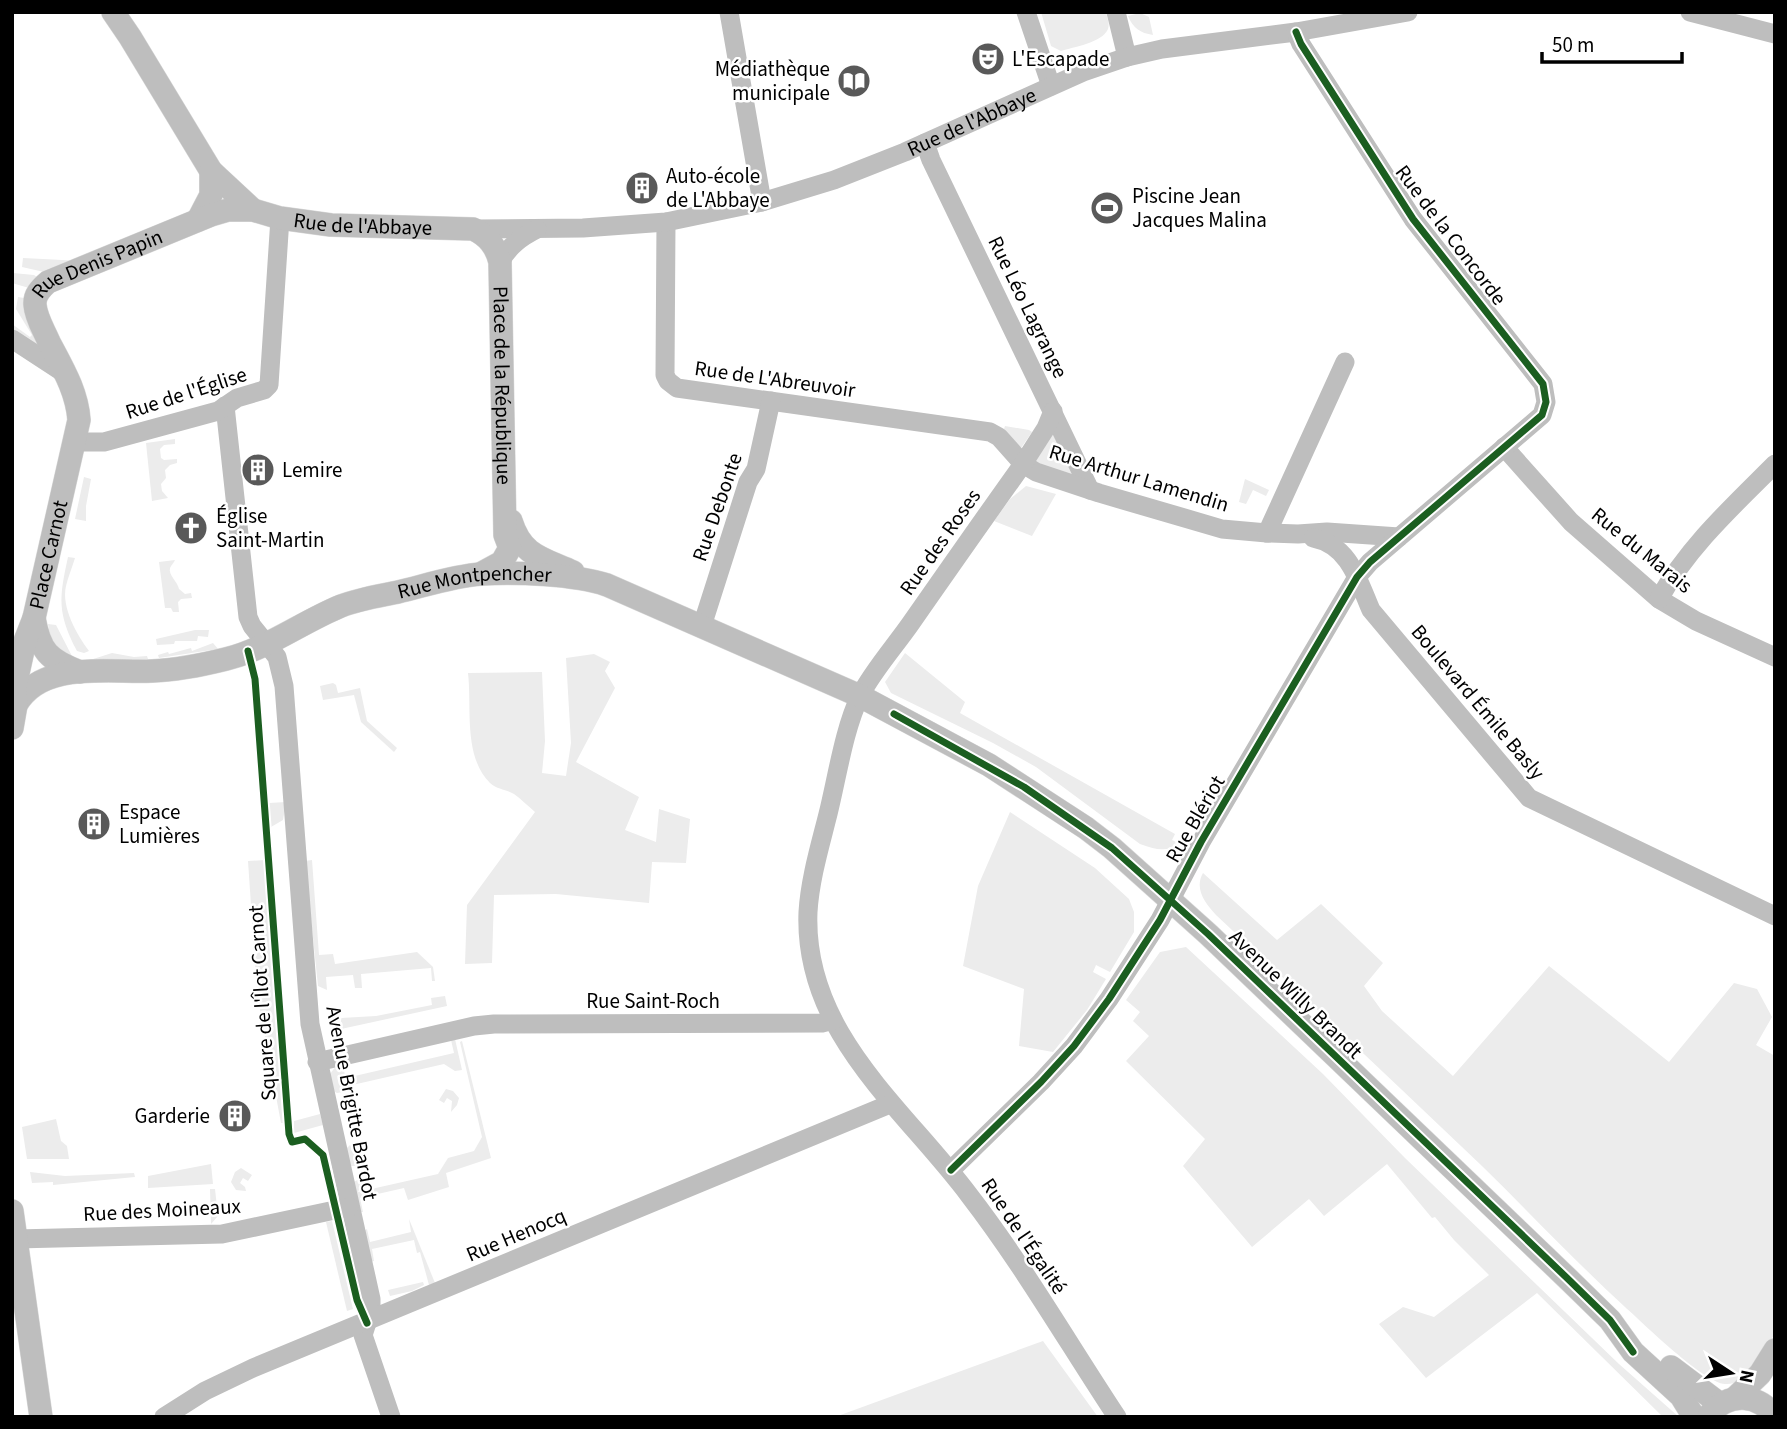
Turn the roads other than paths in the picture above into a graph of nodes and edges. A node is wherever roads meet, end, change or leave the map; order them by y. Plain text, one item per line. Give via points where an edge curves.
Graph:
1 (113, 12) edge
2 (729, 12) edge
3 (1026, 12) edge
4 (1116, 12) edge
5 (1408, 12) edge
6 (1690, 12) edge
7 (1296, 32) junction
8 (1775, 34) edge
9 (1126, 57) junction
10 (1051, 86) junction
11 (925, 143) junction
12 (211, 171) junction
13 (762, 202) junction
14 (253, 210) junction
15 (281, 218) junction
16 (198, 220) junction
17 (666, 222) junction
18 (472, 229) junction
19 (538, 229) junction
20 (500, 262) junction
21 (12, 338) edge
22 (1345, 362) dead end
23 (64, 373) junction
24 (771, 401) junction
25 (225, 406) junction
26 (1053, 411) junction
27 (74, 442) junction
28 (1504, 447) junction
29 (1023, 464) junction
30 (1775, 464) edge
31 (1090, 490) junction
32 (507, 508) junction
33 (1267, 533) junction
34 (1298, 534) junction
35 (1399, 537) junction
36 (480, 574) junction
37 (1356, 577) junction
38 (593, 580) junction
39 (1659, 599) junction
40 (34, 618) junction
41 (702, 626) junction
42 (265, 644) junction
43 (1774, 656) edge
44 (16, 665) edge
45 (80, 672) junction
46 (860, 696) junction
47 (14, 716) edge
48 (1171, 900) junction
49 (1775, 916) edge
50 (833, 1020) junction
51 (317, 1062) junction
52 (890, 1104) junction
53 (951, 1170) junction
54 (349, 1207) junction
55 (12, 1211) edge
56 (16, 1239) junction
57 (1610, 1321) junction
58 (367, 1323) junction
59 (1775, 1349) edge
60 (1721, 1406) edge
61 (41, 1417) edge
62 (164, 1417) edge
63 (391, 1417) edge
64 (1117, 1417) edge
65 (1694, 1417) edge
66 (1775, 1417) edge

1 - 12 main road
2 - 13 street
3 - 10 street
4 - 9 street
5 - 7 street, Rue de l'Abbaye
6 - 8 street
7 - 9 street, Rue de l'Abbaye
7 - 28 street, Rue de la Concorde via 1413,219 1543,384 1546,402 1542,415
9 - 10 street, Rue de l'Abbaye
10 - 11 street, Rue de l'Abbaye
11 - 13 street, Rue de l'Abbaye via 834,180
11 - 26 street, Rue Léo Lagrange
12 - 14 main road
12 - 16 main road via 211,195
13 - 17 street, Rue de l'Abbaye
14 - 15 main road, Rue de l'Abbaye
14 - 16 main road, Rue Denis Papin via 228,210
15 - 18 main road, Rue de l'Abbaye via 331,225
15 - 25 street, Rue de l'Église via 269,385
16 - 23 main road, Rue Denis Papin via 41,288 37,313
17 - 19 street, Rue de l'Abbaye
17 - 24 street, Rue de L'Abreuvoir via 667,381 677,388
18 - 19 street, Rue de l'Abbaye
18 - 20 main road via 490,240
19 - 20 street via 522,237
20 - 32 main road, Place de la République
21 - 23 street
22 - 33 street
23 - 27 main road, Place Carnot via 78,403
24 - 29 street, Rue de L'Abreuvoir via 989,432
24 - 41 street, Rue Debonte via 756,469
25 - 27 street, Rue de l'Église via 104,442
25 - 42 street, Avenue Brigitte Bardot via 248,617
26 - 29 street, Rue des Roses
26 - 31 street, Rue Léo Lagrange
27 - 40 main road, Place Carnot
28 - 35 street
28 - 39 street, Rue du Marais via 1572,522
29 - 31 street, Rue Arthur Lamendin
29 - 46 street, Rue des Roses
30 - 39 street via 1710,530
31 - 33 street, Rue Arthur Lamendin via 1222,528
32 - 36 main road, Place de la République via 508,555
32 - 38 main road, Place de la République via 524,547
33 - 34 street, Rue Arthur Lamendin
34 - 35 street, Rue Arthur Lamendin
34 - 37 street, Boulevard Émile Basly via 1332,544
35 - 37 street, Rue Blériot
36 - 38 main road, Rue Montpencher
36 - 42 main road, Rue Montpencher via 343,605
37 - 48 street, Rue Blériot
37 - 49 street, Boulevard Émile Basly via 1371,610 1529,797
38 - 41 main road, Rue Montpencher
39 - 43 street, Rue du Marais
40 - 44 main road, Place Carnot
40 - 45 main road via 44,650
41 - 46 main road, Rue Montpencher
42 - 45 main road, Rue Montpencher via 228,659 196,665 155,671
42 - 51 street, Avenue Brigitte Bardot via 277,657 284,686 310,1024
44 - 47 main road, Place Carnot
45 - 47 main road, Rue Montpencher via 36,682 21,696
46 - 48 main road, Avenue Willy Brandt via 978,759 1057,808
46 - 50 street, Rue de l'Égalité via 845,743 808,916 812,953
48 - 53 street, Rue Blériot via 1110,999 1074,1046
48 - 57 main road, Avenue Willy Brandt
50 - 51 street, Rue Saint-Roch via 494,1024
50 - 52 street, Rue de l'Égalité
51 - 54 street, Avenue Brigitte Bardot
52 - 53 street, Rue de l'Égalité
52 - 58 street, Rue Henocq
53 - 64 street, Rue de l'Égalité
54 - 56 street, Rue des Moineaux via 222,1234
54 - 58 street, Avenue Brigitte Bardot via 370,1299
55 - 56 main road
56 - 61 main road
57 - 60 main road, Avenue Willy Brandt via 1642,1341
57 - 65 main road, Avenue Willy Brandt via 1633,1352 1681,1396
58 - 62 street, Rue Henocq via 253,1368
58 - 63 street, Avenue Brigitte Bardot via 363,1335
59 - 60 main road via 1760,1374
60 - 66 main road, Avenue Willy Brandt via 1753,1399

